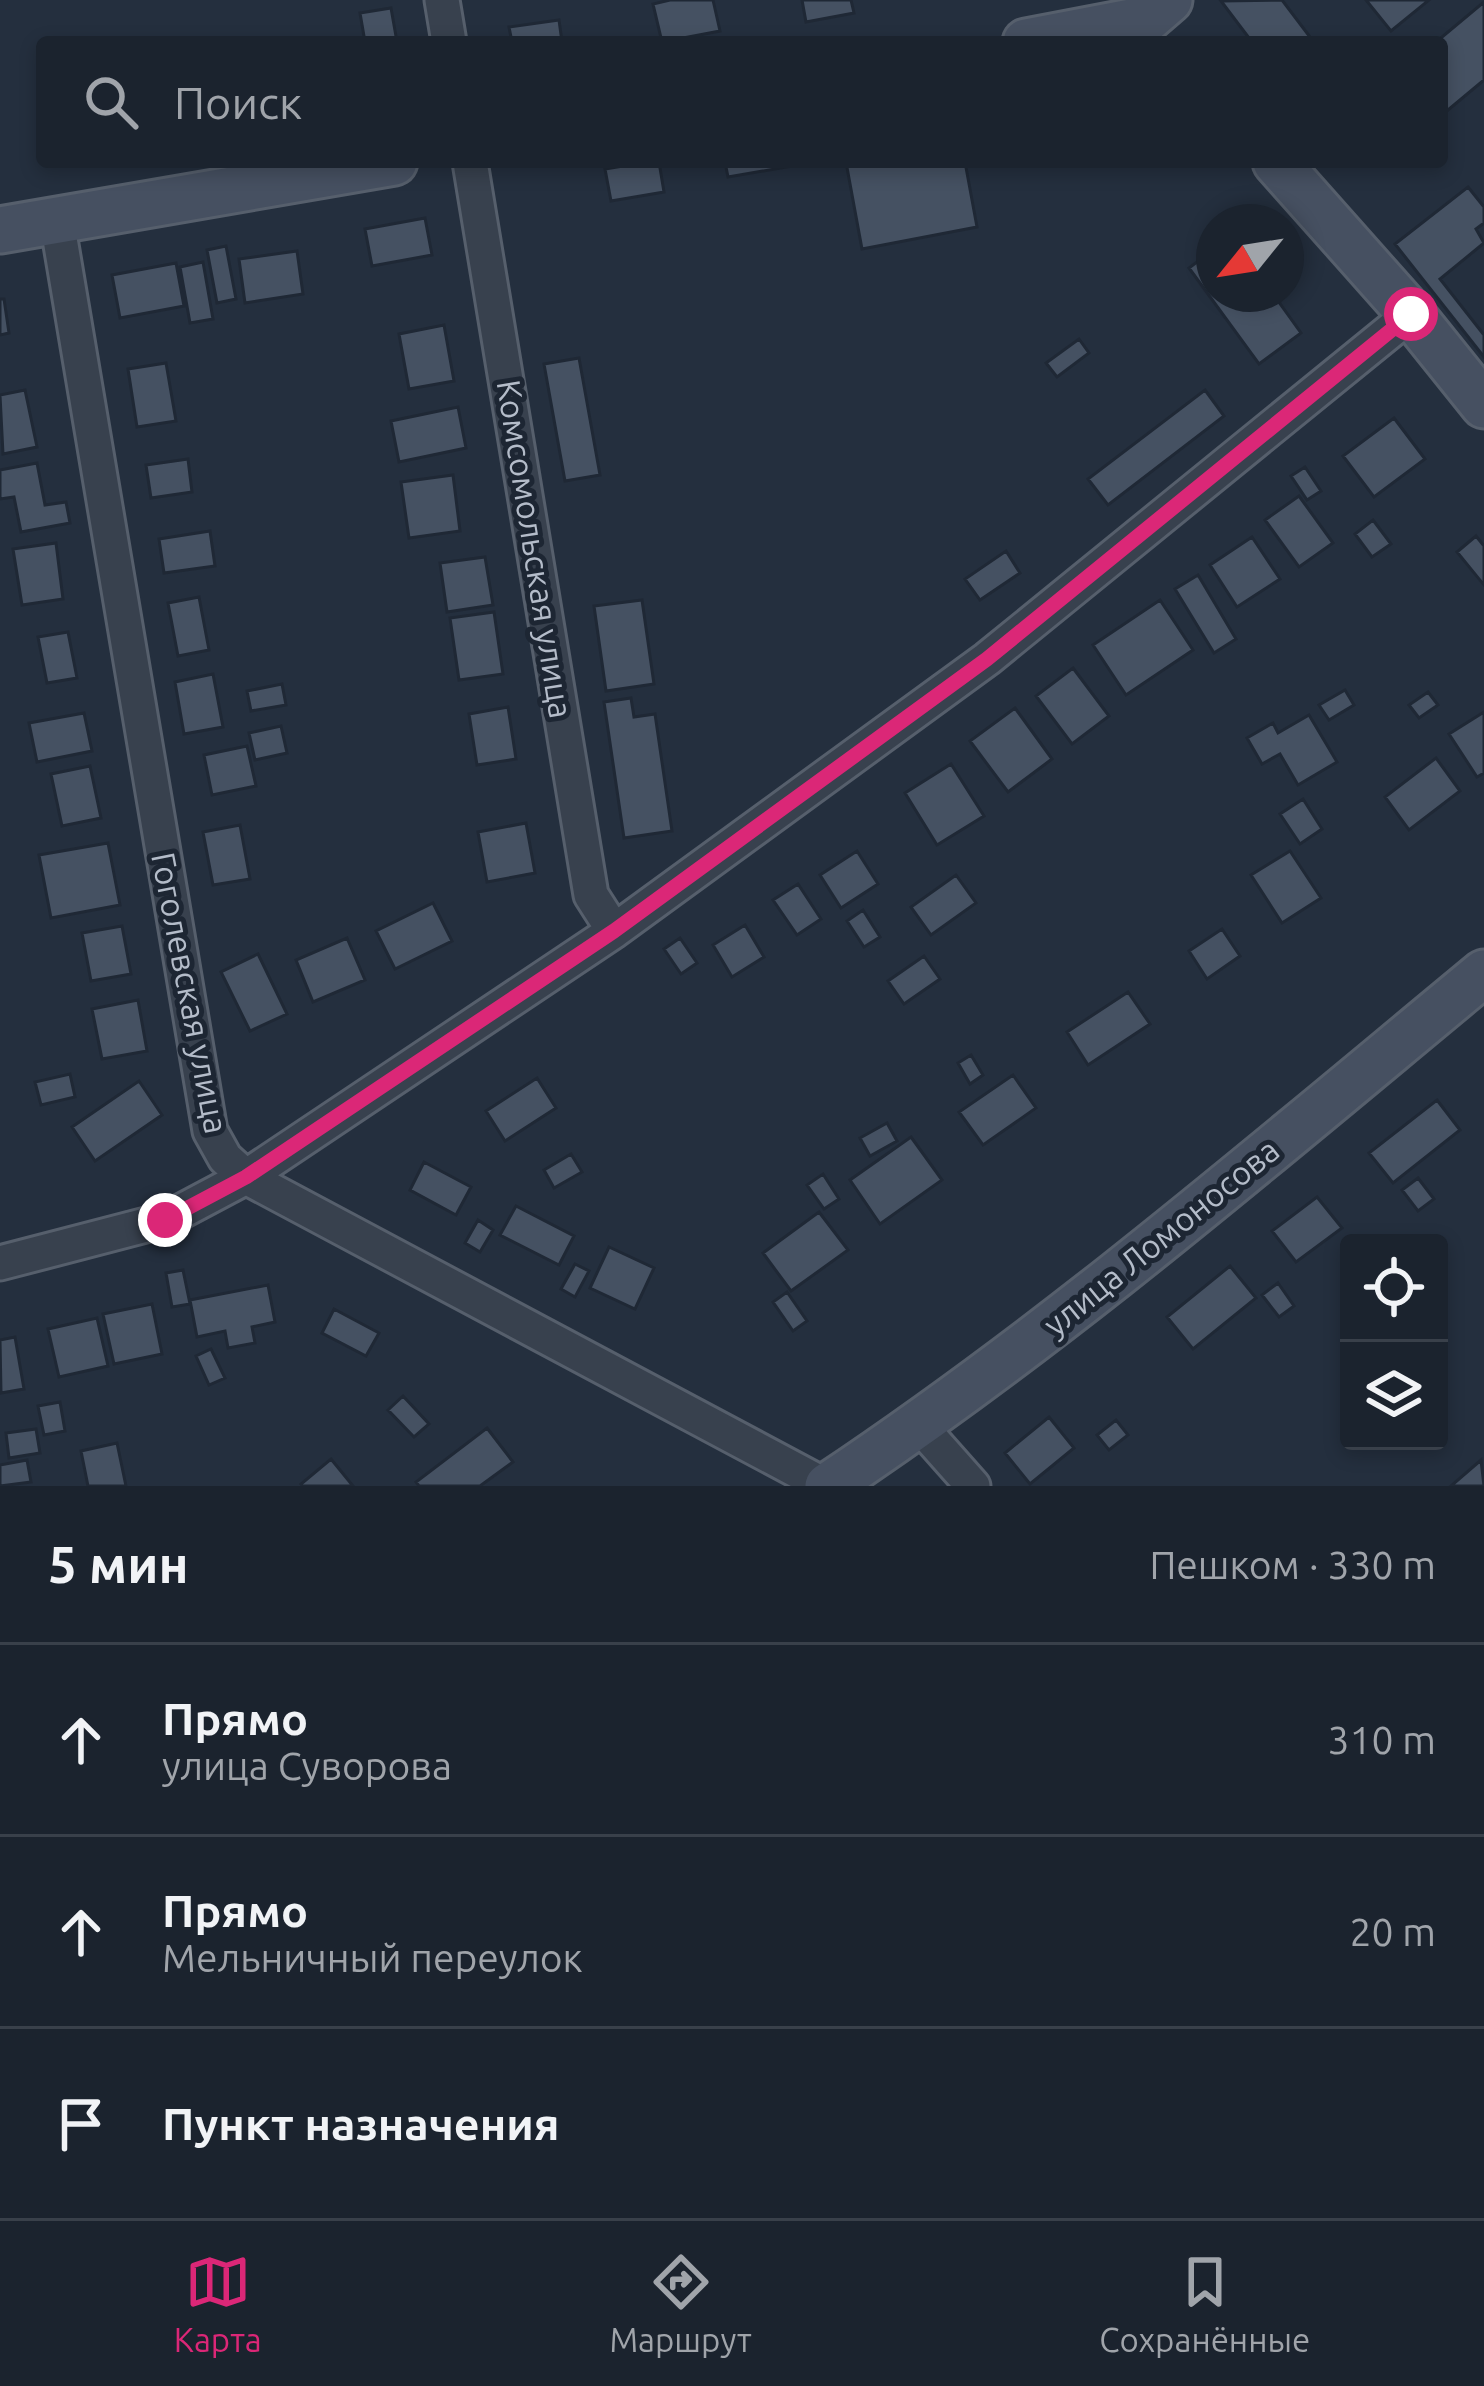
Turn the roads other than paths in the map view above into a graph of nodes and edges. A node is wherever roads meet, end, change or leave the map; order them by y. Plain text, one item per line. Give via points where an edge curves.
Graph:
1 (442, 0) edge
2 (1154, 15) edge
3 (448, 36) edge
4 (1054, 36) edge
5 (360, 168) edge
6 (471, 168) edge
7 (1281, 168) edge
8 (57, 221) junction
9 (0, 230) edge
10 (1411, 314) junction
11 (1484, 405) edge
12 (614, 931) junction
13 (1484, 973) edge
14 (246, 1177) junction
15 (0, 1263) edge
16 (919, 1425) junction
17 (827, 1486) edge
18 (973, 1486) edge

1 - 3 street
2 - 4 main road
5 - 8 main road
6 - 12 street, Комсомольская улица via 591,895
7 - 10 main road
8 - 9 main road
8 - 14 street, Гоголевская улица via 210,1131
10 - 11 main road
10 - 12 street via 987,659
12 - 14 street
13 - 16 main road, улица Ломоносова via 1127,1268
14 - 15 street via 165,1220
14 - 17 street, Гоголевская улица
16 - 17 main road, улица Ломоносова
16 - 18 street

